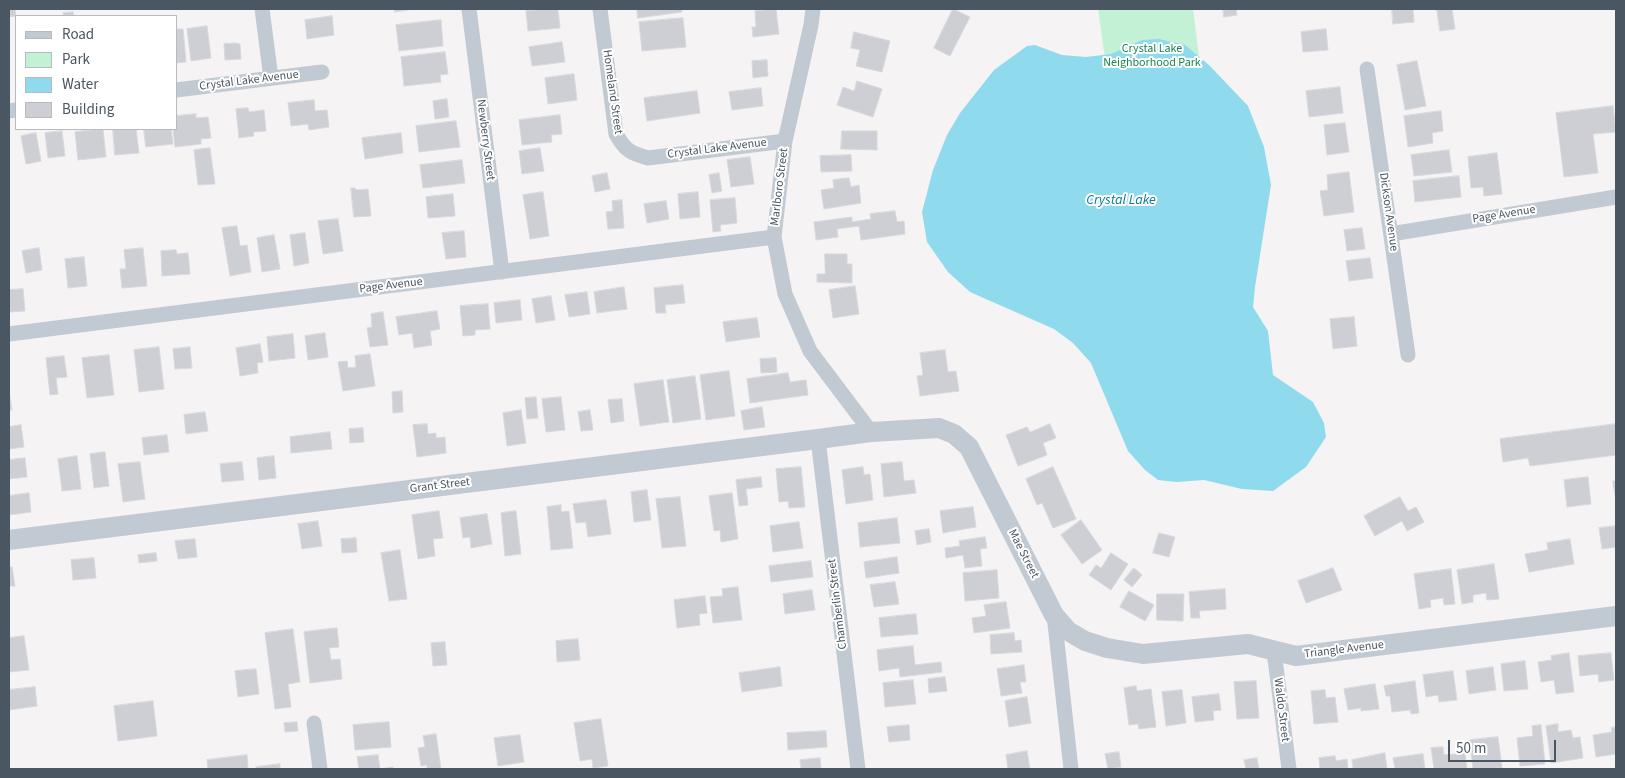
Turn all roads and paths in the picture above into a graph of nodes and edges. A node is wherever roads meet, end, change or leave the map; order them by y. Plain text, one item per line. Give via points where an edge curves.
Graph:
1 (262, 9) edge
2 (469, 9) edge
3 (600, 9) edge
4 (813, 9) edge
5 (1368, 68) dead end
6 (322, 72) dead end
7 (271, 78) junction
8 (178, 90) edge
9 (786, 141) junction
10 (648, 158) joint
11 (1616, 197) edge
12 (1391, 234) junction
13 (774, 237) junction
14 (502, 272) junction
15 (9, 334) edge
16 (1408, 355) dead end
17 (871, 432) junction
18 (818, 439) junction
19 (9, 540) edge
20 (1054, 615) junction
21 (1616, 616) edge
22 (1274, 651) junction
23 (314, 723) dead end
24 (320, 769) edge
25 (858, 769) edge
26 (1071, 769) edge
27 (1289, 769) edge

1 - 7 street
2 - 14 street, Newberry Street
3 - 10 street, Homeland Street via 616,134 633,154
4 - 9 street, Marlboro Street
5 - 12 street, Dickson Avenue
6 - 7 street, Crystal Lake Avenue
7 - 8 street, Crystal Lake Avenue
9 - 10 street, Crystal Lake Avenue
9 - 13 street, Marlboro Street
11 - 12 street, Page Avenue
12 - 16 street, Dickson Avenue
13 - 14 street, Page Avenue
13 - 17 street, Marlboro Street via 786,294 810,351
14 - 15 street, Page Avenue
17 - 18 street, Grant Street
17 - 20 street, Mae Street via 939,428 954,434 969,447
18 - 19 street, Grant Street
18 - 25 street, Chamberlin Street
20 - 22 street, Triangle Avenue via 1068,631 1085,641 1143,654 1248,644
20 - 26 street, Mae Street
21 - 22 street, Triangle Avenue via 1296,656
22 - 27 street, Waldo Street
23 - 24 street

